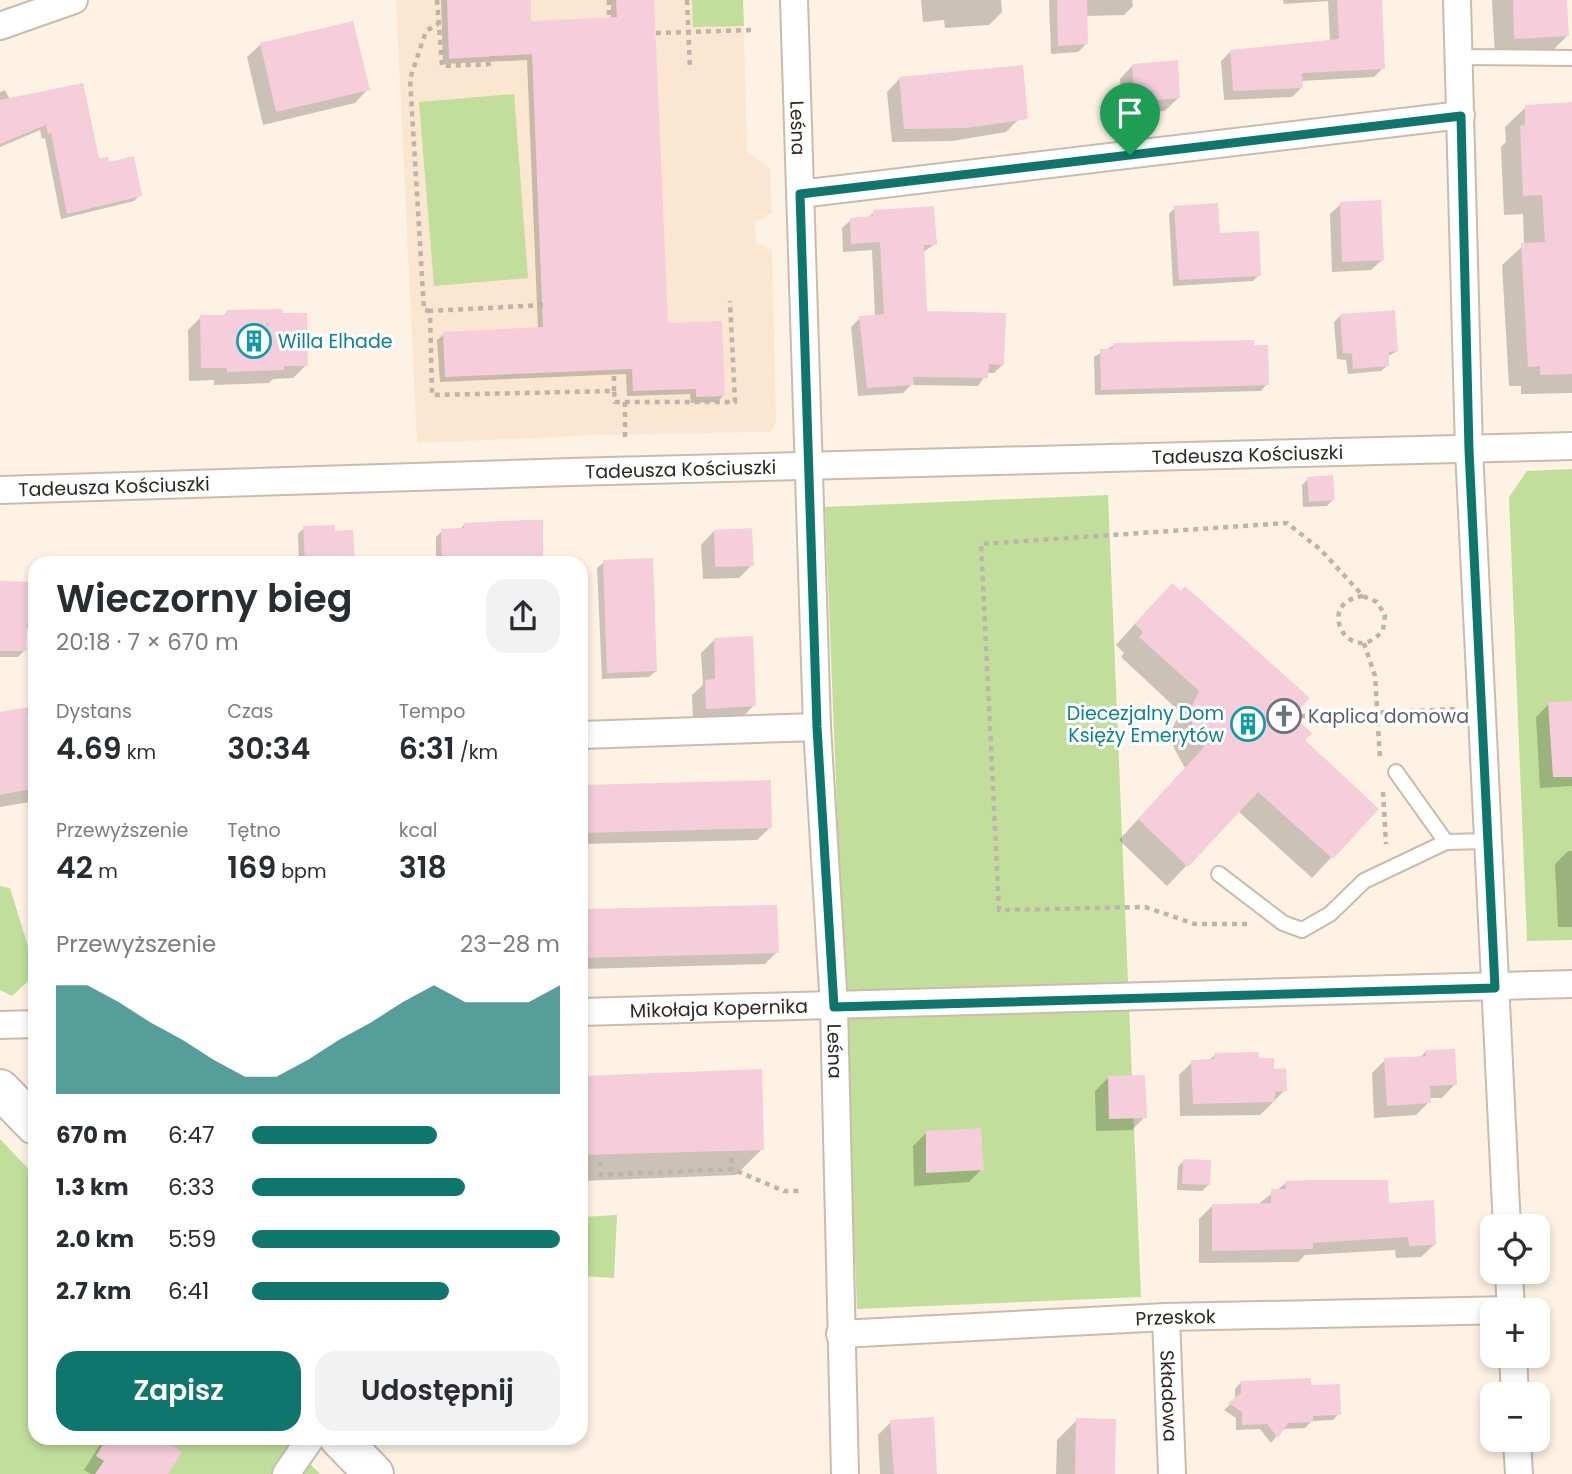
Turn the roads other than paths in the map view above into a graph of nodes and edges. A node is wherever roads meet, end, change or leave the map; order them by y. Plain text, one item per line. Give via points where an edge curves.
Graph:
1 (74, 0) edge
2 (794, 0) edge
3 (1457, 0) edge
4 (0, 26) edge
5 (1459, 57) junction
6 (1572, 58) edge
7 (1461, 116) junction
8 (800, 194) junction
9 (1572, 446) edge
10 (1469, 450) junction
11 (808, 466) junction
12 (0, 491) edge
13 (817, 727) junction
14 (588, 735) edge
15 (1396, 772) dead end
16 (1488, 841) junction
17 (1446, 842) junction
18 (1219, 874) dead end
19 (1572, 984) edge
20 (1495, 988) junction
21 (834, 1007) junction
22 (588, 1012) edge
23 (28, 1024) edge
24 (0, 1025) edge
25 (0, 1089) edge
26 (28, 1118) edge
27 (1506, 1214) edge
28 (1480, 1311) edge
29 (1166, 1317) junction
30 (839, 1334) junction
31 (306, 1445) edge
32 (346, 1445) edge
33 (1518, 1452) edge
34 (286, 1474) edge
35 (374, 1474) edge
36 (845, 1474) edge
37 (1172, 1474) edge
38 (1519, 1474) edge

1 - 4 street
2 - 8 street, Leśna
3 - 5 street
5 - 6 lane
5 - 7 street
7 - 8 street
7 - 10 street
8 - 11 street, Leśna
9 - 10 street, Tadeusza Kościuszki
10 - 11 street, Tadeusza Kościuszki
10 - 16 street
11 - 12 street, Tadeusza Kościuszki
11 - 13 street, Leśna
13 - 14 street
13 - 21 street, Leśna
15 - 17 lane
16 - 17 lane
16 - 20 street
17 - 18 lane via 1364,881 1330,915 1302,930 1283,923
19 - 20 street, Mikołaja Kopernika
20 - 21 street, Mikołaja Kopernika
20 - 27 street
21 - 22 street, Mikołaja Kopernika
21 - 30 street, Leśna
23 - 24 street
25 - 26 main road
28 - 29 street, Przeskok
29 - 30 street, Przeskok
29 - 37 street, Składowa
30 - 36 street, Leśna
31 - 34 street
32 - 35 main road
33 - 38 street

